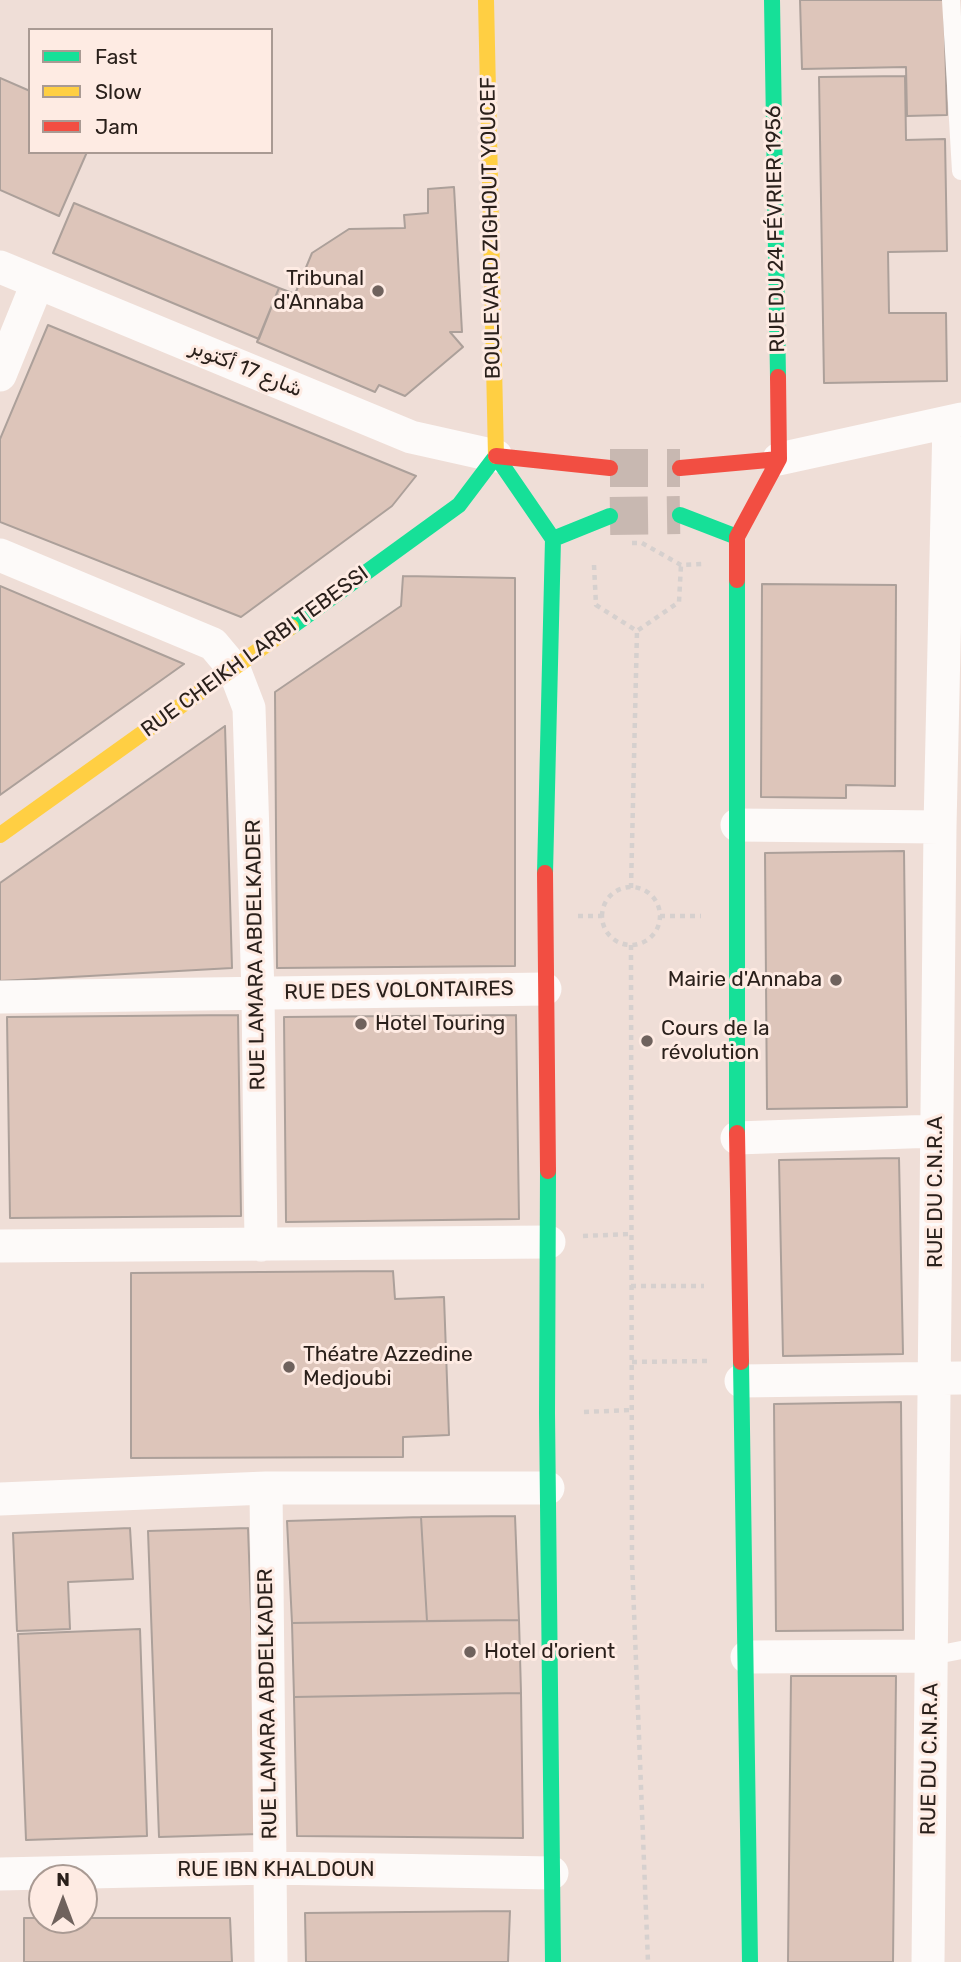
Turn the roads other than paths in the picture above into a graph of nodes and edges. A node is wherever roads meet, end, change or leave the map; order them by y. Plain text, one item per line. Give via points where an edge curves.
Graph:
1 (772, 0) edge
2 (951, 0) edge
3 (480, 3) edge
4 (961, 171) edge
5 (0, 267) edge
6 (37, 284) junction
7 (0, 375) edge
8 (955, 421) edge
9 (496, 456) junction
10 (779, 459) junction
11 (610, 468) tunnel mouth
12 (680, 468) tunnel mouth
13 (680, 515) tunnel mouth
14 (610, 516) tunnel mouth
15 (737, 537) junction
16 (553, 540) junction
17 (0, 555) edge
18 (234, 669) junction
19 (952, 716) edge
20 (947, 811) edge
21 (737, 825) junction
22 (0, 835) edge
23 (545, 989) junction
24 (258, 993) junction
25 (0, 998) edge
26 (936, 1131) junction
27 (737, 1138) junction
28 (549, 1242) junction
29 (261, 1245) junction
30 (0, 1246) edge
31 (741, 1371) junction
32 (948, 1378) edge
33 (266, 1488) junction
34 (548, 1488) junction
35 (0, 1499) edge
36 (946, 1653) edge
37 (747, 1657) junction
38 (270, 1868) junction
39 (552, 1872) junction
40 (0, 1874) edge
41 (271, 1962) edge
42 (553, 1962) edge
43 (750, 1962) edge
44 (928, 1962) edge

1 - 10 main road, RUE DU 24 FÉVRIER 1956
2 - 4 lane
3 - 9 main road, BOULEVARD ZIGHOUT YOUCEF
5 - 6 street, شارع 17 أكتوبر
6 - 7 street
6 - 9 street, شارع 17 أكتوبر via 411,437
8 - 10 street
8 - 19 street, RUE DU C.N.R.A
9 - 11 main road
9 - 16 main road
9 - 18 main road, RUE CHEIKH LARBI TEBESSI via 459,505
10 - 12 main road
10 - 15 main road
13 - 15 main road
14 - 16 main road
15 - 21 main road
16 - 23 main road
17 - 18 street via 213,644
18 - 22 main road, RUE CHEIKH LARBI TEBESSI
18 - 24 street, RUE LAMARA ABDELKADER via 249,708
19 - 20 street, RUE DU C.N.R.A
20 - 21 street
20 - 26 street, RUE DU C.N.R.A
21 - 27 main road
23 - 24 street, RUE DES VOLONTAIRES
23 - 28 main road
24 - 25 street, RUE DES VOLONTAIRES
24 - 29 street, RUE LAMARA ABDELKADER
26 - 27 street
26 - 32 street, RUE DU C.N.R.A
27 - 31 main road
28 - 29 street
28 - 34 main road
29 - 30 street
31 - 32 street
31 - 37 main road
32 - 36 street, RUE DU C.N.R.A
33 - 34 street
33 - 35 street
33 - 38 street, RUE LAMARA ABDELKADER
34 - 39 main road
36 - 37 street
36 - 44 street, RUE DU C.N.R.A
37 - 43 main road
38 - 39 street, RUE IBN KHALDOUN
38 - 40 street, RUE IBN KHALDOUN
38 - 41 street, RUE LAMARA ABDELKADER
39 - 42 main road

